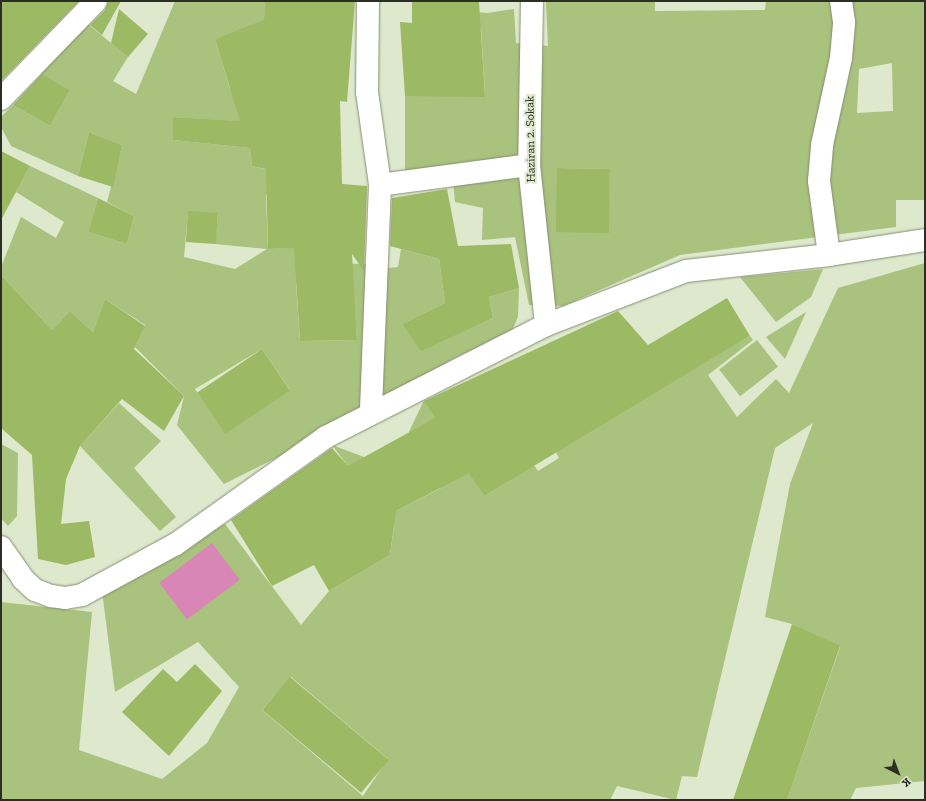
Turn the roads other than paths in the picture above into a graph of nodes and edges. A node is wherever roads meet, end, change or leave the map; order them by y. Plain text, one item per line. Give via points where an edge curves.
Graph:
1 (96, 1) edge
2 (368, 1) edge
3 (532, 1) edge
4 (841, 1) edge
5 (1, 99) edge
6 (529, 165) junction
7 (380, 185) junction
8 (925, 240) edge
9 (829, 255) junction
10 (546, 325) junction
11 (371, 414) junction
12 (1, 547) edge

1 - 5 street
2 - 7 street via 367,92
3 - 6 street, Haziran 2. Sokak
4 - 9 street via 844,22 841,58 822,144 819,181
6 - 7 street
6 - 10 street, Haziran 2. Sokak
7 - 11 street
8 - 9 street
9 - 10 street via 686,272
10 - 11 street
11 - 12 street via 321,441 176,544 82,595 65,598 35,590 23,579

